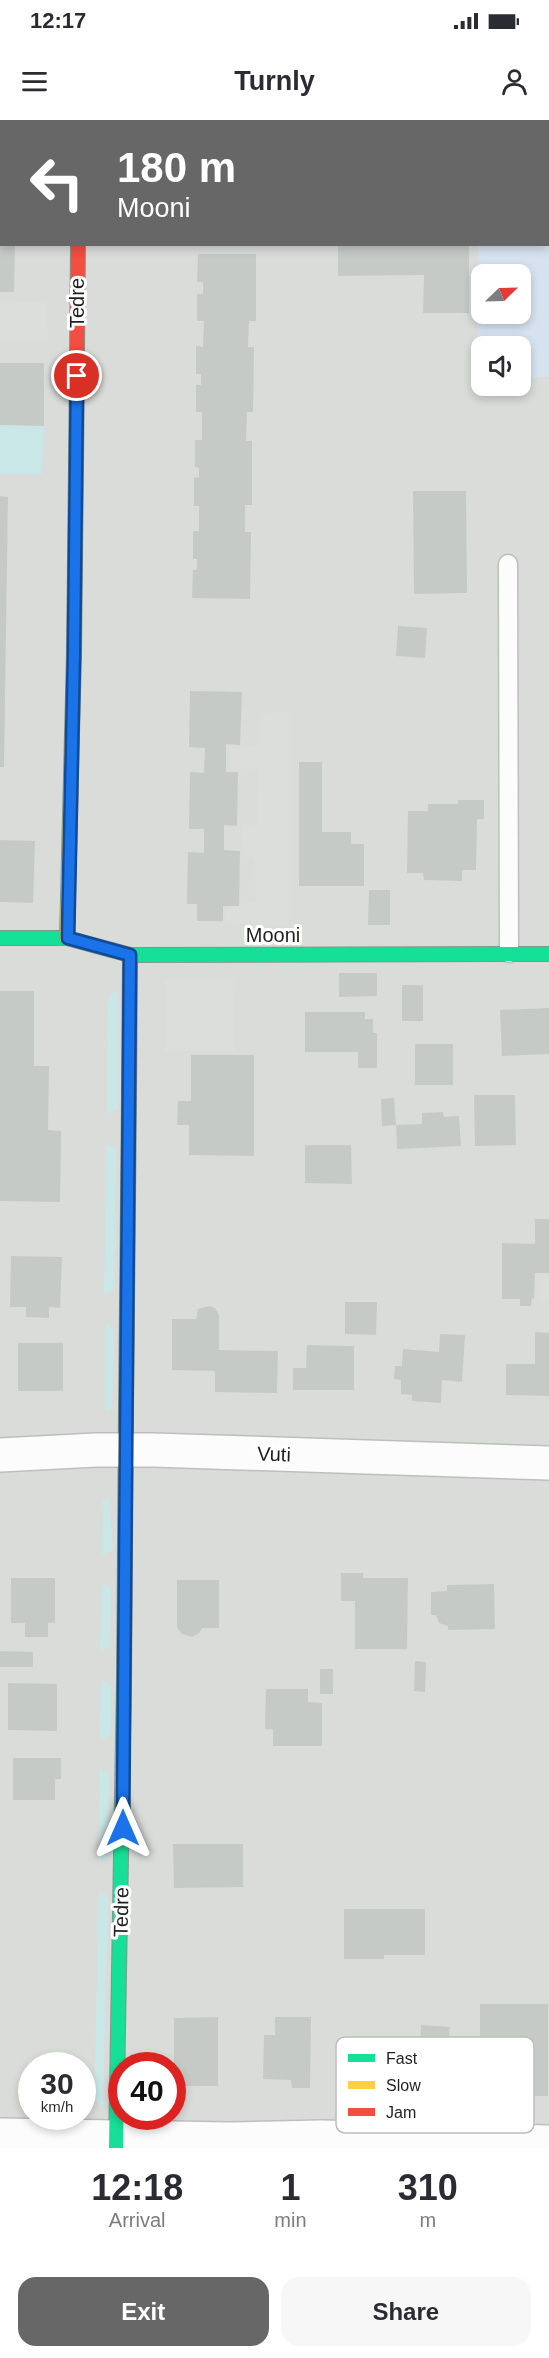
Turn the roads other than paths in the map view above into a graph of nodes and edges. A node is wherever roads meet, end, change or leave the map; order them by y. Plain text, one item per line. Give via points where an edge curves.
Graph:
1 (78, 246) edge
2 (508, 564) dead end
3 (0, 938) edge
4 (68, 938) junction
5 (509, 953) junction
6 (549, 954) edge
7 (130, 955) junction
8 (126, 1450) junction
9 (0, 1455) edge
10 (549, 1463) edge
11 (0, 2135) edge
12 (116, 2142) edge
13 (549, 2142) edge

1 - 4 street, Tedre
2 - 5 lane
3 - 4 street, Mooni
4 - 7 street, Mooni
5 - 6 street, Mooni
5 - 7 street, Mooni
7 - 8 street, Tedre
8 - 9 street, Vuti
8 - 10 street, Vuti
8 - 12 street, Tedre
11 - 12 street
12 - 13 street via 321,2137

